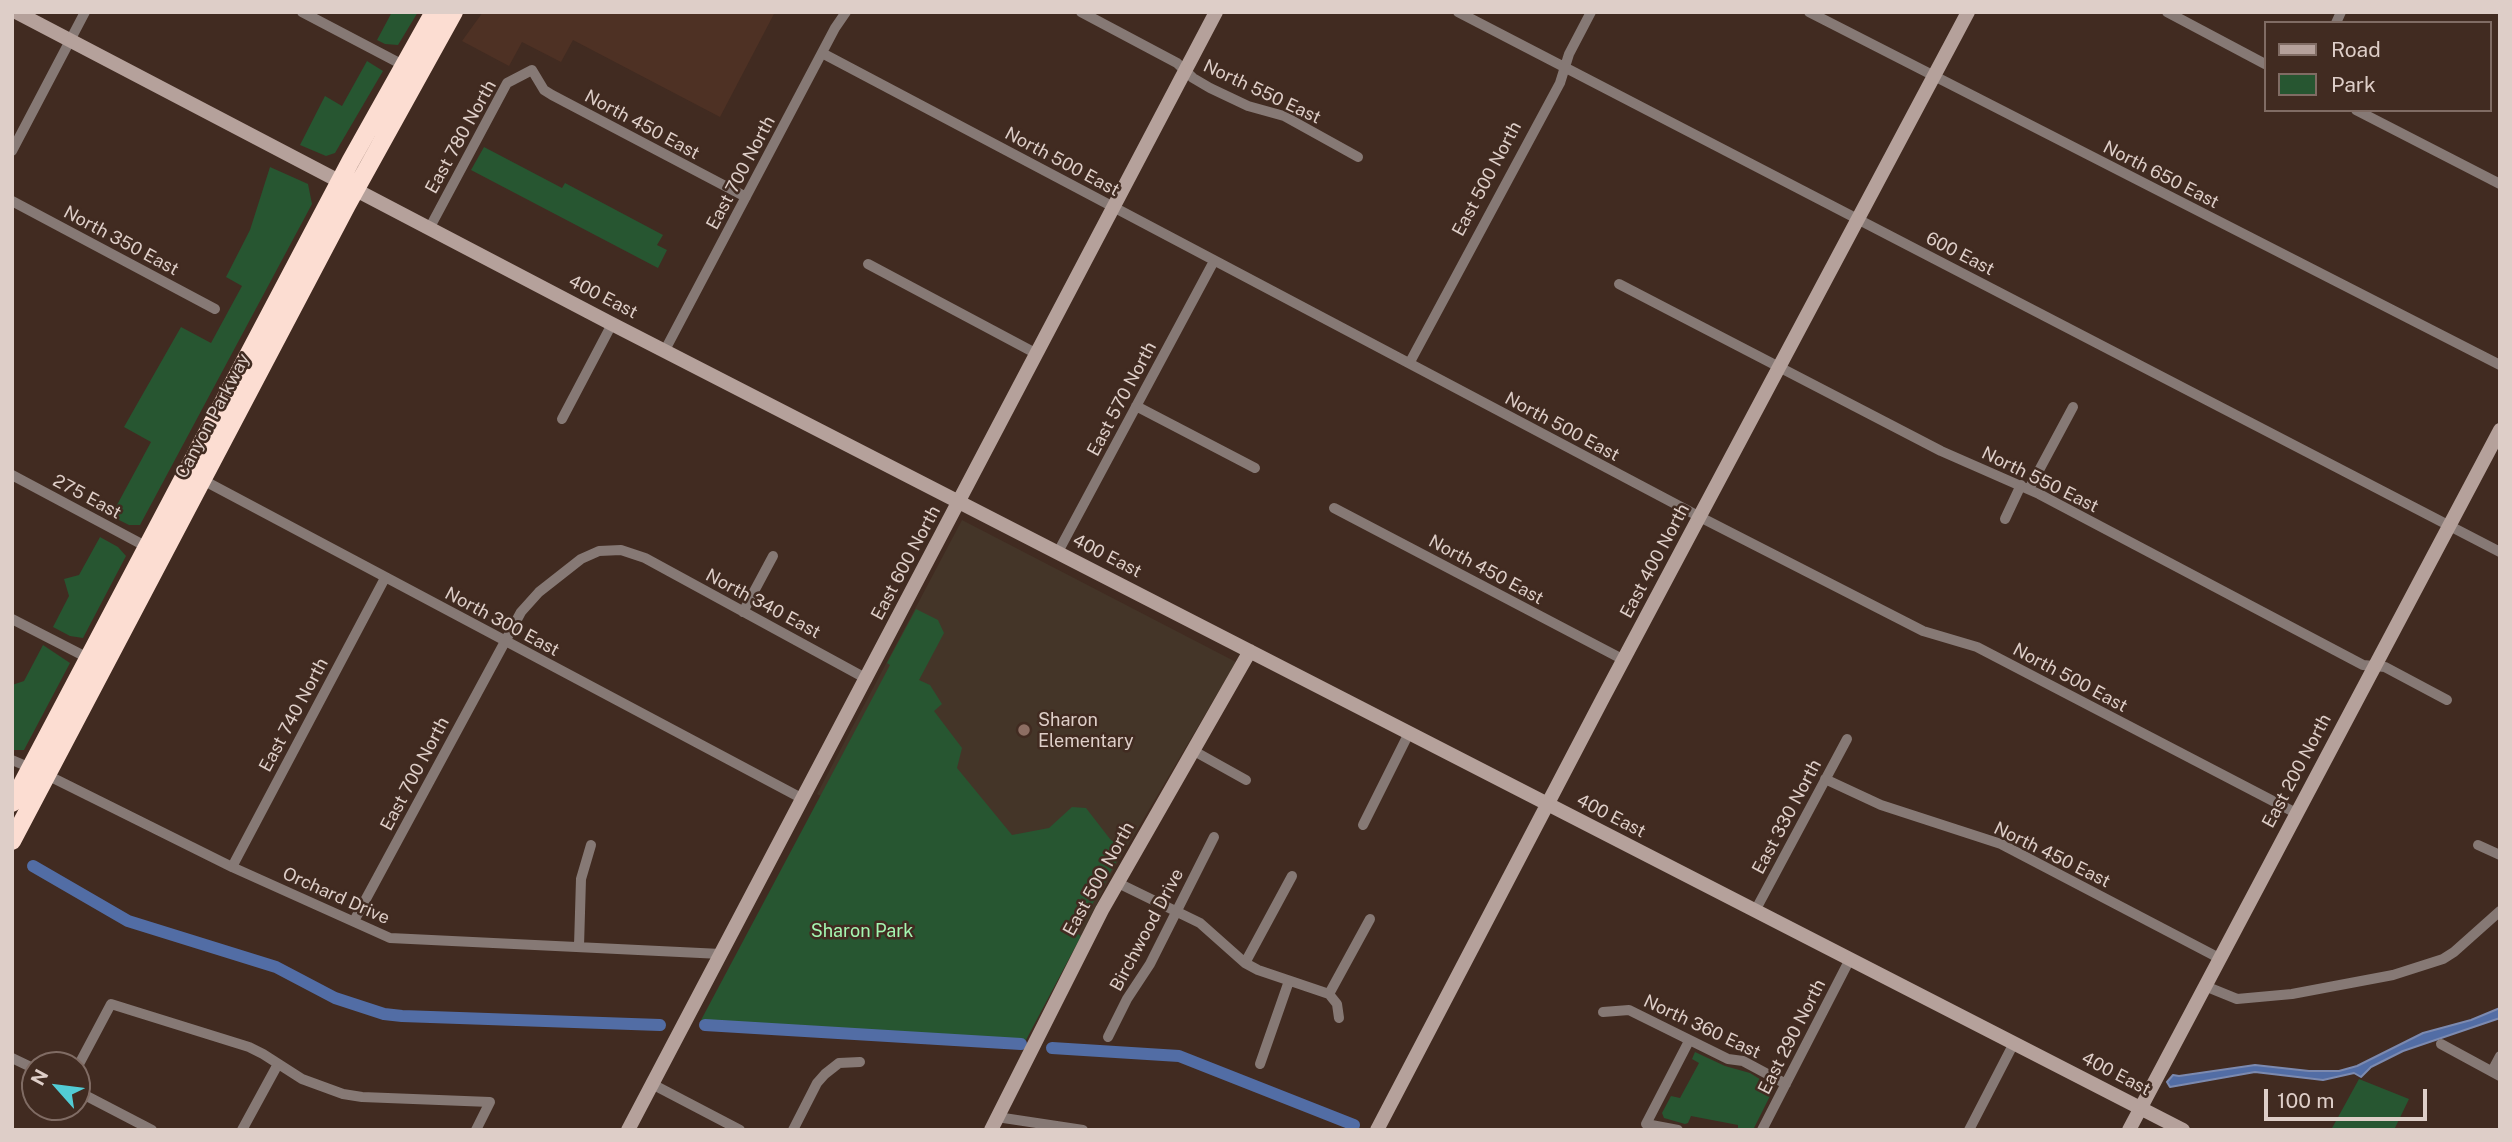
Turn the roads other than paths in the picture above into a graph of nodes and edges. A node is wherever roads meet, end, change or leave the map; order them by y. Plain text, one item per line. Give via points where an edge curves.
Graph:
1 (16, 12) edge
2 (85, 12) edge
3 (302, 12) edge
4 (434, 12) edge
5 (454, 12) edge
6 (846, 12) edge
7 (1081, 12) edge
8 (1216, 12) edge
9 (1458, 12) edge
10 (1591, 12) edge
11 (1809, 12) edge
12 (1968, 12) edge
13 (2166, 12) edge
14 (70, 40) junction
15 (822, 53) junction
16 (2264, 63) edge
17 (403, 65) junction
18 (1565, 68) junction
19 (531, 70) joint
20 (1185, 71) junction
21 (1934, 75) junction
22 (2360, 112) edge
23 (12, 150) edge
24 (1358, 158) dead end
25 (2500, 184) edge
26 (347, 187) junction
27 (746, 197) junction
28 (12, 201) edge
29 (1114, 208) junction
30 (1858, 220) junction
31 (429, 229) junction
32 (1213, 261) junction
33 (869, 264) dead end
34 (1619, 284) dead end
35 (215, 309) dead end
36 (611, 324) junction
37 (665, 350) junction
38 (1037, 354) junction
39 (1410, 362) junction
40 (2500, 365) edge
41 (1780, 367) junction
42 (1136, 406) junction
43 (2073, 407) dead end
44 (562, 419) dead end
45 (2500, 430) edge
46 (1255, 468) dead end
47 (12, 475) edge
48 (195, 475) junction
49 (2025, 487) junction
50 (960, 502) junction
51 (1334, 508) dead end
52 (1700, 517) junction
53 (2005, 519) dead end
54 (2448, 525) junction
55 (147, 547) junction
56 (1058, 552) junction
57 (2500, 552) edge
58 (773, 555) dead end
59 (385, 578) junction
60 (743, 611) junction
61 (12, 619) edge
62 (504, 642) junction
63 (1250, 651) junction
64 (89, 658) junction
65 (1624, 660) junction
66 (2374, 665) junction
67 (867, 678) junction
68 (2447, 700) dead end
69 (1409, 733) junction
70 (1847, 739) dead end
71 (1194, 751) junction
72 (12, 760) edge
73 (39, 771) junction
74 (1825, 779) junction
75 (1246, 780) dead end
76 (803, 799) junction
77 (12, 803) edge
78 (1549, 805) junction
79 (2296, 813) junction
80 (1363, 824) dead end
81 (1214, 838) dead end
82 (12, 841) edge
83 (591, 845) dead end
84 (2478, 845) dead end
85 (2500, 855) edge
86 (232, 867) junction
87 (1292, 876) dead end
88 (1118, 883) junction
89 (1176, 910) junction
90 (1755, 911) junction
91 (2500, 911) edge
92 (1370, 919) dead end
93 (354, 921) junction
94 (579, 946) junction
95 (721, 954) junction
96 (2219, 958) junction
97 (1850, 960) junction
98 (1245, 963) junction
99 (1289, 981) junction
100 (2205, 986) junction
101 (1329, 994) junction
102 (1603, 1012) dead end
103 (1339, 1018) dead end
104 (1108, 1037) dead end
105 (1689, 1041) junction
106 (2014, 1043) junction
107 (2441, 1044) dead end
108 (86, 1051) edge
109 (2500, 1056) edge
110 (860, 1062) dead end
111 (278, 1064) junction
112 (1260, 1064) dead end
113 (2496, 1073) edge
114 (652, 1084) junction
115 (1786, 1084) junction
116 (91, 1098) edge
117 (2140, 1108) junction
118 (994, 1124) edge
119 (152, 1130) edge
120 (243, 1130) edge
121 (475, 1130) edge
122 (628, 1130) edge
123 (740, 1130) edge
124 (793, 1130) edge
125 (1083, 1130) edge
126 (1377, 1130) edge
127 (1678, 1130) edge
128 (1762, 1130) edge
129 (1969, 1130) edge
130 (2129, 1130) edge
131 (2183, 1130) edge

1 - 14 street, 400 East
2 - 14 street
3 - 17 street
4 - 17 highway, Canyon Parkway
5 - 26 highway, Canyon Parkway
6 - 15 street, East 700 North
7 - 20 street, North 550 East
8 - 20 street, East 600 North
9 - 18 street, 600 East
10 - 18 street, East 500 North
11 - 21 street, North 650 East
12 - 21 street, East 400 North
13 - 16 street
14 - 23 street
14 - 26 street, 400 East
15 - 27 street, East 700 North
15 - 29 street, North 500 East
17 - 26 highway, Canyon Parkway
18 - 30 street, 600 East
18 - 39 street, East 500 North
19 - 27 street, North 450 East via 552,96
19 - 31 street, East 780 North via 507,83
20 - 24 street, North 550 East via 1231,99 1284,116
20 - 29 street, East 600 North
21 - 30 street, East 400 North
21 - 40 street, North 650 East
22 - 25 street
26 - 31 street, 400 East
26 - 48 highway, Canyon Parkway
27 - 37 street, East 700 North
28 - 35 street, North 350 East
29 - 32 street, North 500 East
29 - 38 street, East 600 North
30 - 41 street, East 400 North
30 - 54 street, 600 East
31 - 36 street, 400 East
32 - 39 street, North 500 East
32 - 42 street, East 570 North
33 - 38 street
34 - 41 street, North 550 East
36 - 37 street, 400 East
36 - 44 street
37 - 50 street, 400 East
38 - 50 street, East 600 North
39 - 52 street, North 500 East
41 - 49 street, North 550 East via 1941,450
41 - 52 street, East 400 North
42 - 46 street
42 - 56 street, East 570 North
43 - 49 street
45 - 54 street, East 200 North
47 - 55 street, 275 East
48 - 55 highway, Canyon Parkway
48 - 59 street, North 300 East
48 - 73 highway, Canyon Parkway
49 - 53 street
49 - 66 street, North 550 East via 2363,665
50 - 56 street, 400 East
50 - 67 street, East 600 North
51 - 65 street, North 450 East
52 - 65 street, East 400 North
52 - 79 street, North 500 East via 1923,631 1977,647
54 - 57 street, 600 East
54 - 66 street, East 200 North
55 - 64 highway, Canyon Parkway
56 - 63 street, 400 East
58 - 60 street
59 - 62 street, North 300 East
59 - 86 street, East 740 North
60 - 62 street, North 340 East via 645,558 621,550 599,551 581,559 539,592
60 - 67 street, North 340 East
61 - 64 street
62 - 76 street, North 300 East
62 - 93 street, East 700 North
63 - 69 street, 400 East
63 - 71 street, East 500 North
64 - 73 highway, Canyon Parkway
65 - 78 street, East 400 North
66 - 68 street, North 550 East
66 - 79 street, East 200 North
67 - 76 street, East 600 North
69 - 78 street, 400 East
69 - 80 street
70 - 74 street, East 330 North
71 - 75 street
71 - 88 street, East 500 North
72 - 73 street, Orchard Drive
73 - 77 highway, Canyon Parkway
73 - 82 highway, Canyon Parkway
73 - 86 street, Orchard Drive
74 - 90 street, East 330 North
74 - 96 street, North 450 East via 1881,804 2001,844
76 - 95 street, East 600 North
78 - 90 street, 400 East
78 - 126 street, East 400 North
79 - 96 street, East 200 North
81 - 89 street, Birchwood Drive
83 - 94 street via 581,878
84 - 85 street
86 - 93 street, Orchard Drive
87 - 98 street
88 - 89 street
88 - 118 street, East 500 North
89 - 98 street via 1209,928
89 - 104 street, Birchwood Drive
90 - 97 street, 400 East
91 - 100 street via 2443,959 2394,974 2292,994 2237,999
92 - 101 street
93 - 94 street, Orchard Drive via 404,940
94 - 95 street, Orchard Drive
95 - 114 street, East 600 North
96 - 100 street, East 200 North
97 - 106 street, 400 East
97 - 115 street, East 290 North
98 - 99 street
99 - 101 street
99 - 112 street
100 - 117 street, East 200 North
101 - 103 street via 1337,1004
102 - 105 street, North 360 East via 1629,1010
105 - 115 street, North 360 East via 1743,1061
105 - 127 street via 1646,1124
106 - 117 street, 400 East
106 - 129 street
107 - 113 street
108 - 111 street via 111,1004 248,1047
109 - 113 street
110 - 124 street via 839,1063 825,1074
111 - 120 street
111 - 121 street via 302,1079 343,1094 490,1102
114 - 122 street, East 600 North
114 - 123 street
115 - 128 street, East 290 North
116 - 119 street
117 - 130 street, East 200 North
117 - 131 street, 400 East
118 - 125 street

